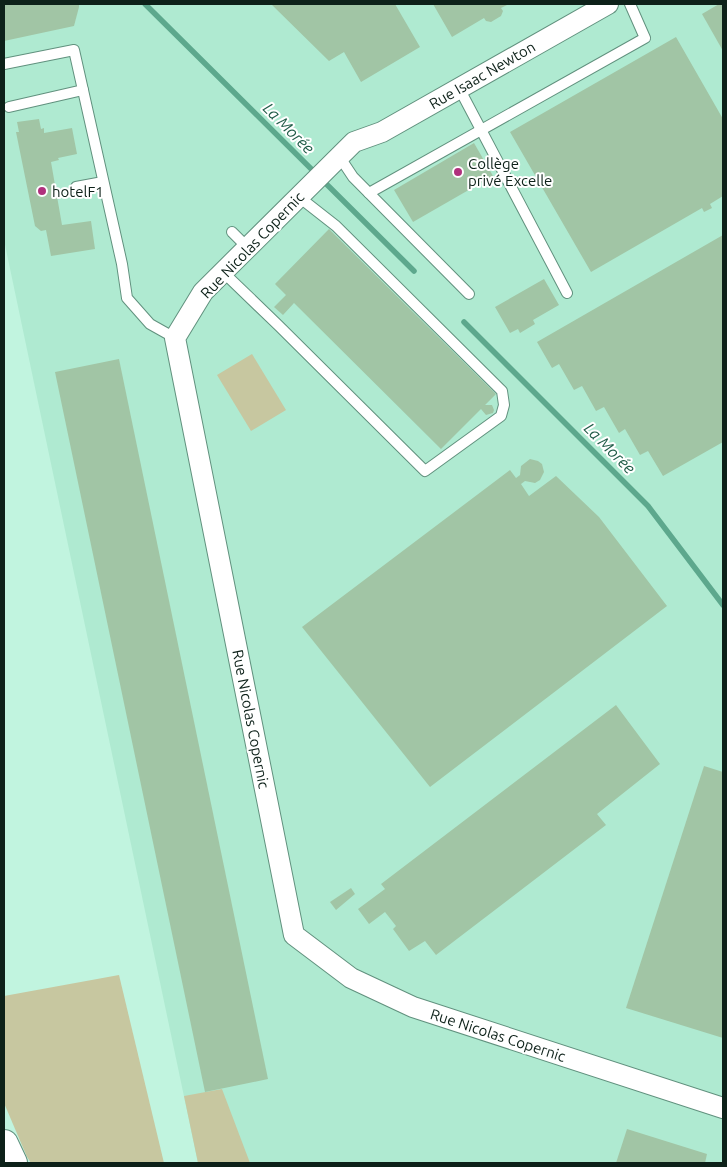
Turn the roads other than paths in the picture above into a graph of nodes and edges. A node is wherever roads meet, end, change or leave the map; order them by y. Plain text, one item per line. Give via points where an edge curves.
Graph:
1 (608, 4) edge
2 (630, 4) edge
3 (4, 64) edge
4 (458, 88) junction
5 (83, 90) junction
6 (9, 107) dead end
7 (481, 130) junction
8 (354, 142) joint
9 (334, 162) junction
10 (103, 182) junction
11 (76, 186) dead end
12 (303, 192) junction
13 (369, 193) junction
14 (232, 232) dead end
15 (248, 248) junction
16 (223, 272) junction
17 (567, 293) dead end
18 (469, 294) dead end
19 (175, 338) junction
20 (723, 1108) edge
21 (4, 1144) edge
22 (13, 1163) edge

1 - 4 street, Rue Isaac Newton
2 - 7 lane via 645,38
3 - 5 lane via 74,50
4 - 7 lane
4 - 8 street, Rue Isaac Newton via 382,132
5 - 6 lane
5 - 10 lane
7 - 13 lane
7 - 17 lane
8 - 9 street, Rue Nicolas Copernic
9 - 12 street, Rue Nicolas Copernic
9 - 13 lane
10 - 11 lane
10 - 19 lane via 127,298 150,324
12 - 15 street, Rue Nicolas Copernic
12 - 16 lane via 502,391 504,405 501,416 425,471
13 - 18 lane
14 - 15 lane
15 - 16 street, Rue Nicolas Copernic
16 - 19 street, Rue Nicolas Copernic via 204,292
19 - 20 street, Rue Nicolas Copernic via 294,935 351,978 413,1007
21 - 22 highway

